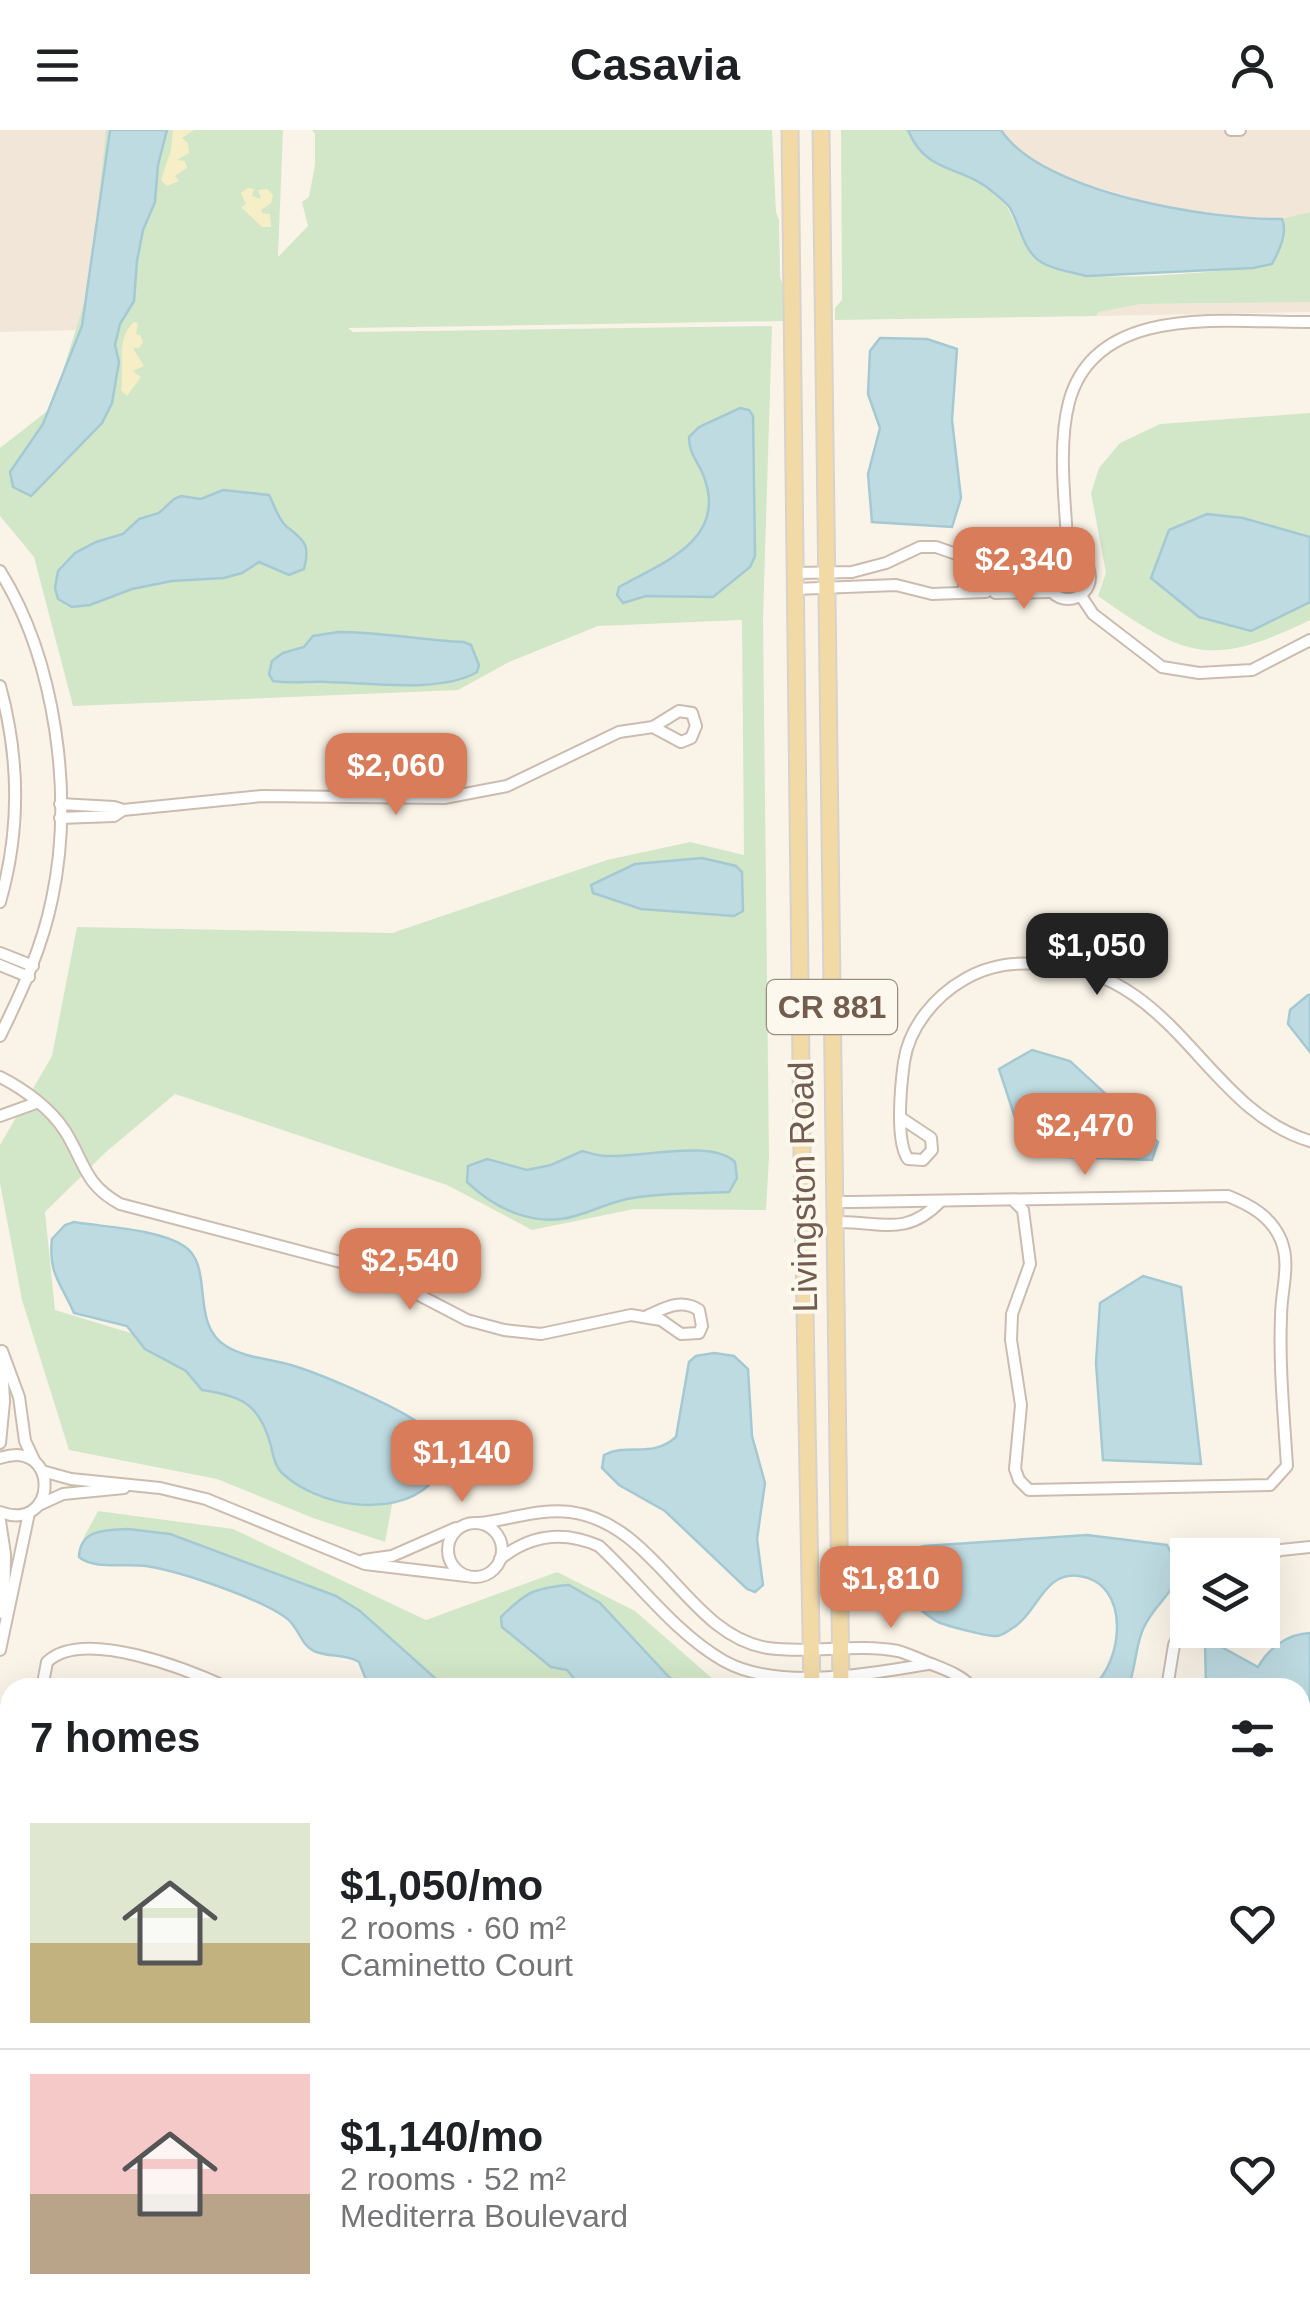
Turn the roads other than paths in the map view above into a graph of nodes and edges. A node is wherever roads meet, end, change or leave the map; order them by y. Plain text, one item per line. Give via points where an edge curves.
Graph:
1 (790, 130) edge
2 (821, 130) edge
3 (1231, 130) edge
4 (1240, 130) edge
5 (1310, 322) edge
6 (1068, 555) junction
7 (964, 557) junction
8 (1050, 565) junction
9 (0, 571) edge
10 (826, 580) junction
11 (795, 581) junction
12 (964, 592) junction
13 (1052, 592) junction
14 (1081, 596) junction
15 (1310, 640) edge
16 (0, 686) edge
17 (653, 727) dead end
18 (60, 804) junction
19 (123, 810) junction
20 (60, 818) junction
21 (0, 902) edge
22 (0, 953) edge
23 (0, 966) edge
24 (31, 972) junction
25 (0, 1036) edge
26 (0, 1076) edge
27 (36, 1103) junction
28 (0, 1116) edge
29 (901, 1118) dead end
30 (1310, 1141) edge
31 (942, 1200) junction
32 (1013, 1200) junction
33 (836, 1202) junction
34 (836, 1222) junction
35 (648, 1316) junction
36 (1, 1348) edge
37 (0, 1444) edge
38 (0, 1458) edge
39 (39, 1467) junction
40 (140, 1486) junction
41 (33, 1510) junction
42 (0, 1512) edge
43 (0, 1521) edge
44 (479, 1523) junction
45 (464, 1526) junction
46 (1310, 1547) edge
47 (1280, 1553) edge
48 (353, 1560) junction
49 (500, 1560) junction
50 (466, 1576) junction
51 (4, 1636) junction
52 (1174, 1648) edge
53 (812, 1649) junction
54 (840, 1649) junction
55 (0, 1650) edge
56 (930, 1664) junction
57 (44, 1678) edge
58 (202, 1678) edge
59 (789, 1678) edge
60 (812, 1678) edge
61 (841, 1678) edge
62 (861, 1678) edge
63 (958, 1678) edge
64 (1169, 1678) edge

1 - 11 main road, Livingston Road / CR 881
2 - 10 main road, Livingston Road / CR 881
3 - 4 street
5 - 6 street via 1145,328 1096,354 1080,374 1067,412
6 - 8 street
6 - 14 street via 1090,571
7 - 8 street
7 - 10 street via 920,547
7 - 12 street
8 - 13 street via 1046,579
9 - 18 street via 43,670
10 - 11 street
10 - 12 street
10 - 33 main road, Livingston Road / CR 881
11 - 53 main road, Livingston Road / CR 881
12 - 13 street
13 - 14 street via 1069,600
14 - 15 street via 1093,614 1162,667 1252,670
16 - 21 street via 11,727 17,816
17 - 19 street via 619,732 508,786 444,798 262,796
18 - 19 street
18 - 20 street
19 - 20 street
20 - 24 street via 52,898
22 - 24 street
23 - 24 street
24 - 25 street
26 - 27 street
27 - 28 street
27 - 35 street via 65,1131 101,1193 120,1204 371,1270 466,1320 504,1330 541,1334
29 - 30 street via 905,1053 928,1008 982,970 1016,962 1061,965 1137,996 1250,1107 1282,1132
31 - 32 street
31 - 33 street
31 - 34 street via 902,1226
32 - 32 street via 1228,1196 1271,1222 1287,1261 1281,1315 1287,1466 1270,1486 1029,1490 1019,1480 1014,1469 1022,1405 1012,1314 1030,1264 1023,1210
33 - 34 main road, Livingston Road / CR 881
34 - 54 main road, Livingston Road / CR 881
35 - 35 street via 681,1334 699,1334 702,1326 699,1310 682,1304
36 - 37 street
36 - 39 street via 28,1449
38 - 39 street via 19,1455
39 - 40 street via 70,1478
39 - 41 street via 45,1490
40 - 41 street via 63,1494
40 - 48 street via 206,1499
41 - 42 street
41 - 51 street
43 - 51 street
44 - 45 street
44 - 49 street via 498,1536
44 - 53 street via 548,1511 604,1521 726,1630 767,1648
45 - 48 street via 392,1556
45 - 50 street via 448,1547 452,1564
46 - 47 street
48 - 50 street
49 - 50 street via 482,1576
49 - 59 street via 533,1540 583,1539 599,1546 724,1662
51 - 55 street
52 - 64 street
53 - 54 street
53 - 60 main road, Livingston Road / CR 881
54 - 56 street via 899,1652
54 - 61 main road, Livingston Road / CR 881
56 - 62 street
56 - 63 street
57 - 58 street via 54,1655 77,1649 151,1658

